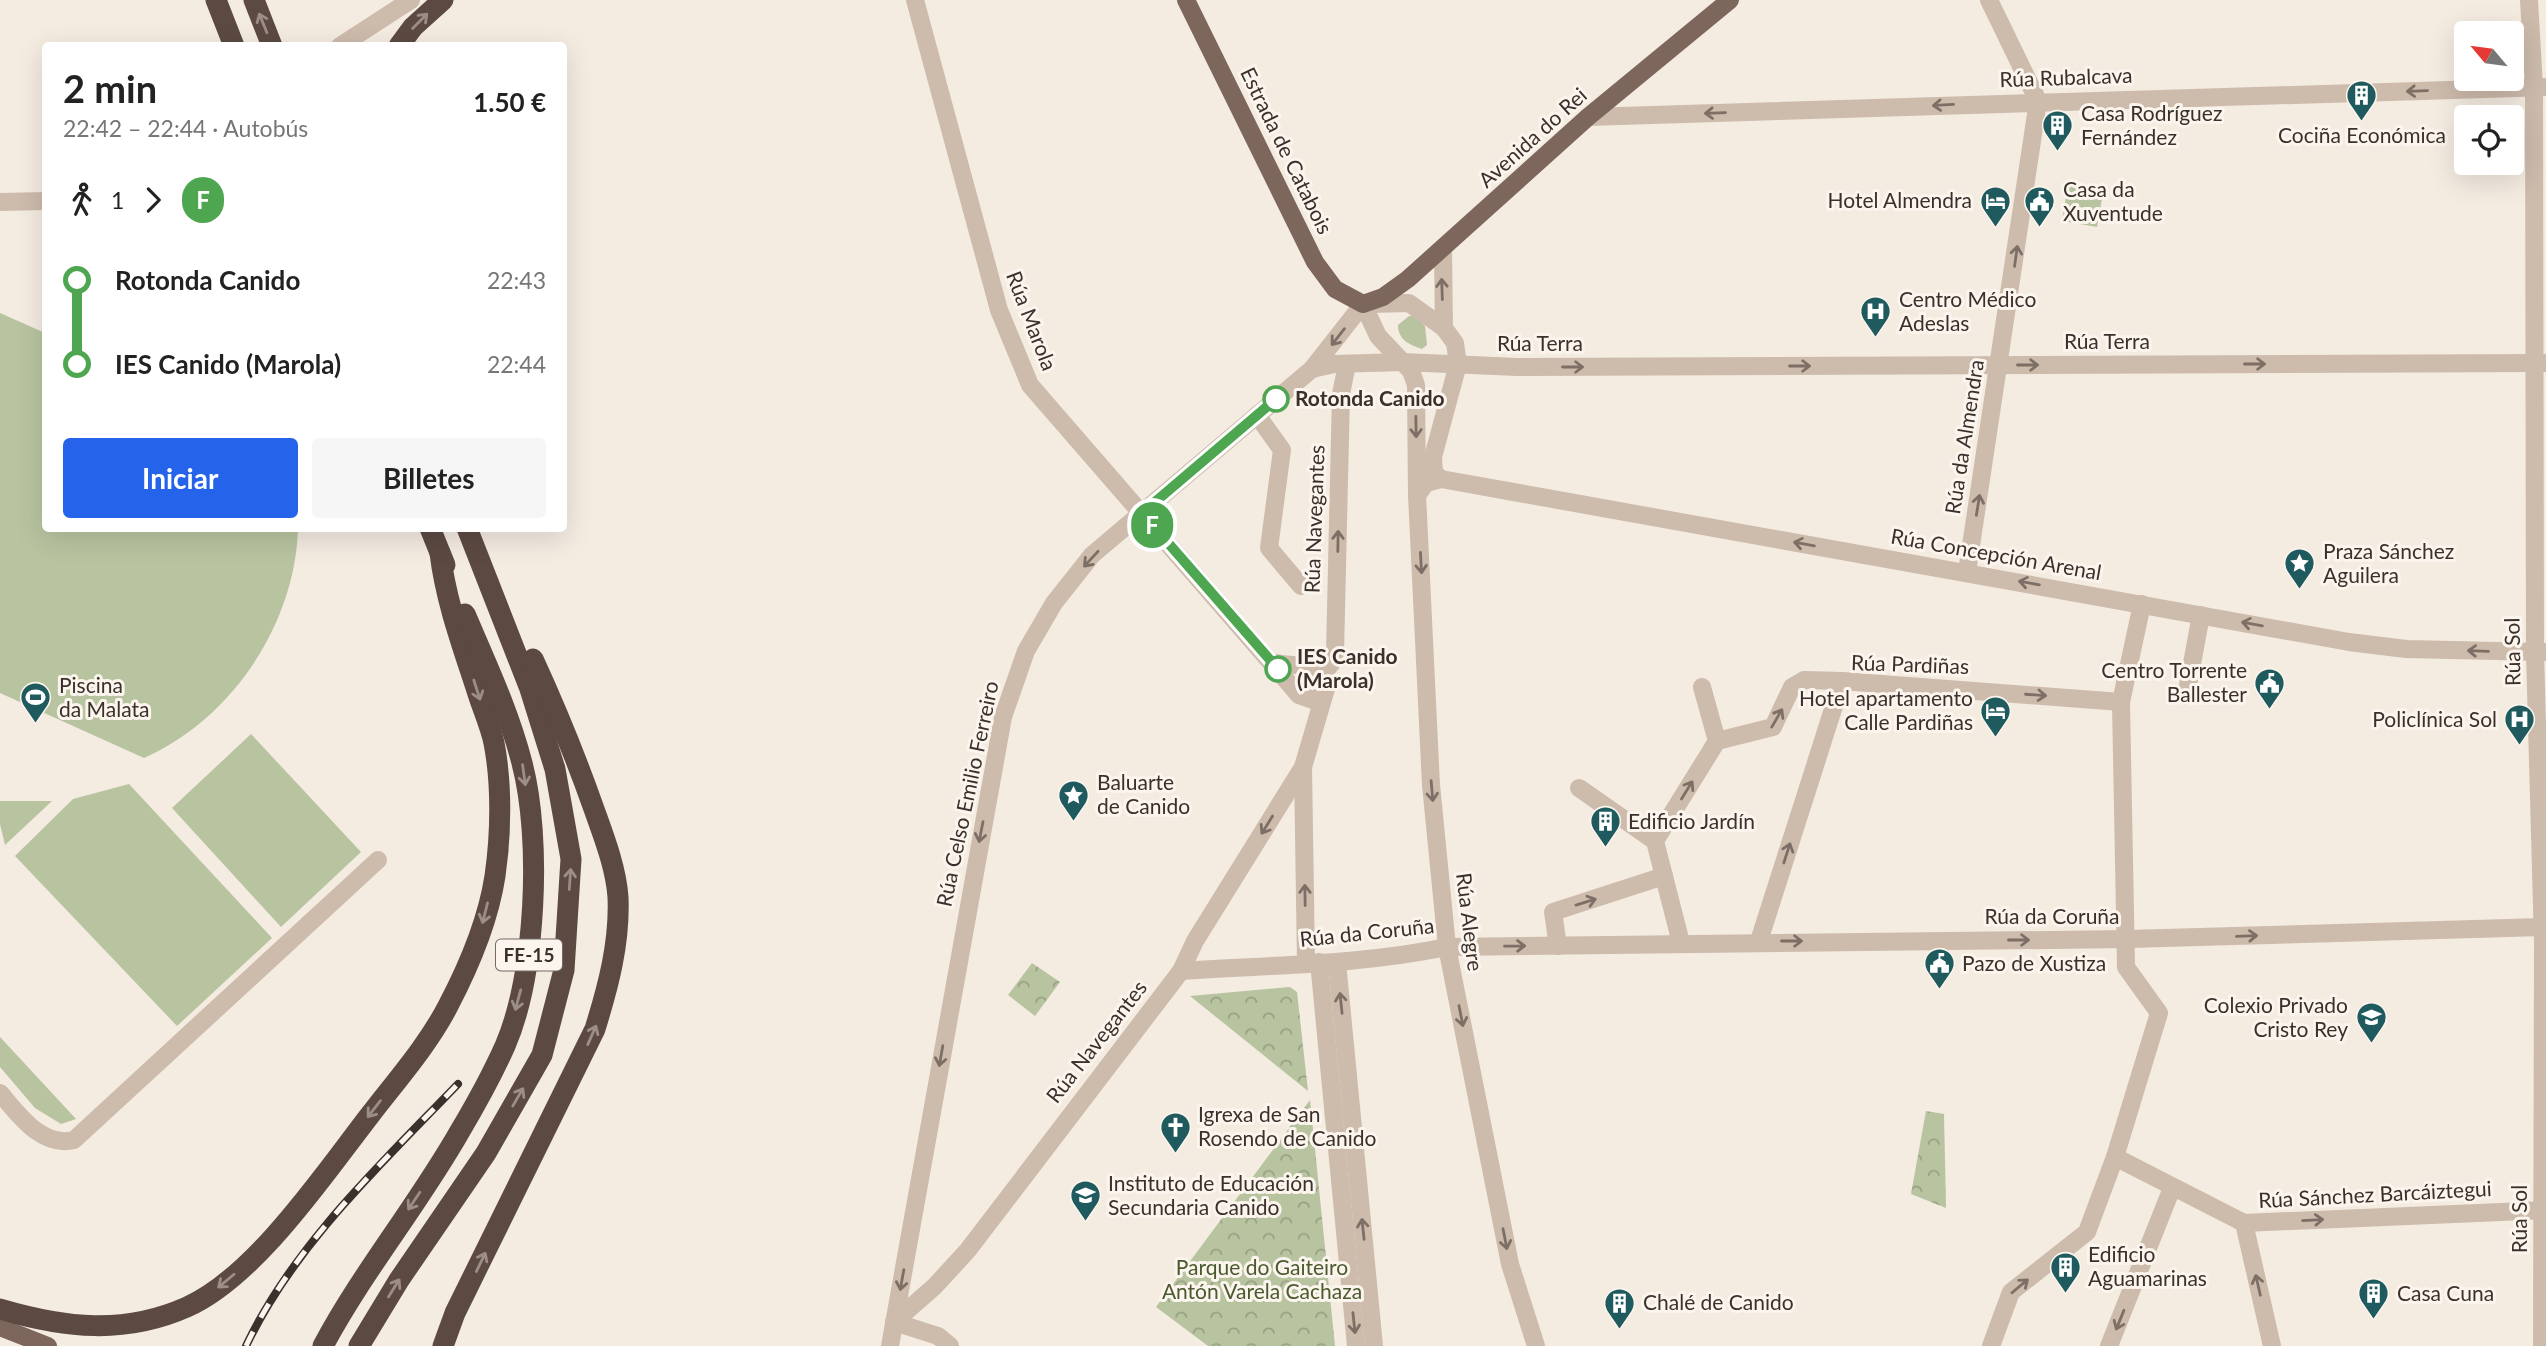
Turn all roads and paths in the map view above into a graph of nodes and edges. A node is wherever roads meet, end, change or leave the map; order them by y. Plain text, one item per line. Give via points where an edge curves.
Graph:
1 (216, 0) edge
2 (254, 0) edge
3 (411, 0) edge
4 (443, 0) edge
5 (915, 0) edge
6 (1186, 0) edge
7 (1730, 0) edge
8 (1989, 0) edge
9 (2525, 2) edge
10 (232, 42) edge
11 (270, 42) edge
12 (346, 42) edge
13 (401, 42) edge
14 (2540, 87) edge
15 (2038, 101) junction
16 (1588, 117) junction
17 (42, 201) edge
18 (0, 202) edge
19 (1443, 249) junction
20 (1363, 304) junction
21 (1444, 328) junction
22 (1403, 362) junction
23 (2541, 363) edge
24 (1347, 364) junction
25 (1458, 364) junction
26 (1999, 365) junction
27 (1312, 369) junction
28 (1257, 415) junction
29 (1441, 479) junction
30 (1417, 495) junction
31 (1142, 513) junction
32 (432, 532) edge
33 (470, 532) edge
34 (471, 532) edge
35 (440, 554) junction
36 (1967, 572) junction
37 (1301, 586) dead end
38 (2142, 604) junction
39 (2201, 615) junction
40 (2540, 652) edge
41 (1272, 662) junction
42 (1304, 667) junction
43 (1324, 672) junction
44 (1842, 681) junction
45 (1702, 687) dead end
46 (1299, 692) junction
47 (1323, 695) junction
48 (2186, 696) dead end
49 (2121, 702) junction
50 (1717, 741) junction
51 (1308, 747) junction
52 (1303, 767) junction
53 (1579, 788) dead end
54 (1654, 841) junction
55 (378, 860) dead end
56 (1664, 876) junction
57 (2544, 927) edge
58 (2128, 939) junction
59 (1759, 941) junction
60 (1681, 943) junction
61 (1558, 946) junction
62 (1447, 947) junction
63 (1321, 962) junction
64 (1181, 971) junction
65 (0, 1093) edge
66 (0, 1117) edge
67 (27, 1124) junction
68 (2115, 1157) junction
69 (2172, 1188) junction
70 (2544, 1210) edge
71 (2245, 1223) junction
72 (0, 1309) edge
73 (894, 1322) junction
74 (0, 1327) edge
75 (48, 1346) edge
76 (323, 1346) edge
77 (359, 1346) edge
78 (443, 1346) edge
79 (890, 1346) edge
80 (950, 1346) edge
81 (1356, 1346) edge
82 (1374, 1346) edge
83 (1536, 1346) edge
84 (1991, 1346) edge
85 (2109, 1346) edge
86 (2272, 1346) edge
87 (2542, 1346) edge

1 - 10 highway
11 -> 2 highway
3 - 12 street
13 -> 4 highway
5 - 31 street, Rúa Marola via 999,310 1030,385
6 - 20 main road, Estrada de Catabois via 1315,262 1335,289
7 - 16 main road, Avenida do Rei
8 - 15 street
9 - 14 street, Rúa Sol
14 -> 15 street, Rúa Rubalcava
14 - 23 street, Rúa Sol
15 -> 16 street, Rúa Rubalcava
26 -> 15 street, Rúa da Almendra
16 - 19 main road, Avenida do Rei
17 - 18 street
19 - 20 main road, Avenida do Rei via 1394,290
21 -> 19 street
20 - 21 street via 1409,303
20 - 22 street via 1378,336
20 -> 27 street, Rúa Celso Emilio Ferreiro
21 - 25 street via 1455,343
22 - 24 street
22 - 25 street, Rúa Terra
22 -> 30 street, Rúa Alegre via 1416,385
26 -> 23 street, Rúa Terra
23 - 40 street, Rúa Sol
24 - 27 street
43 -> 24 street, Rúa Navegantes via 1335,653 1342,394
25 -> 26 street, Rúa Terra
25 - 29 street via 1433,457 1434,473
36 -> 26 street, Rúa da Almendra
27 - 28 street, Rúa Celso Emilio Ferreiro
28 - 31 street, Rúa Celso Emilio Ferreiro
28 - 37 street via 1282,450 1269,548
29 - 30 street via 1426,483
36 -> 29 street, Rúa Concepción Arenal
30 -> 62 street, Rúa Alegre via 1432,785
31 - 41 street, Rúa Marola
31 -> 73 street, Rúa Celso Emilio Ferreiro via 1092,555 1054,603 1026,651 1010,691
32 - 35 highway, FE-15
77 -> 33 highway, FE-15 via 486,1153 542,1055 564,970 571,859 555,769 530,689
78 -> 34 highway via 595,1030 617,942 618,896 606,841 570,740 497,574
35 -> 72 highway via 444,589 494,743 498,814 495,877 477,945 446,1010 310,1192 251,1258 213,1291 190,1306 124,1326 84,1327
35 -> 76 highway, FE-15 via 523,765 534,856 530,954 506,1045 460,1133 341,1311
38 -> 36 street, Rúa Concepción Arenal
38 - 39 street, Rúa Concepción Arenal
38 - 49 street
40 -> 39 street, Rúa Concepción Arenal via 2406,649
39 - 48 street
40 - 57 street, Rúa Sol
41 - 42 street
41 - 46 street, Rúa Marola
42 - 43 street via 1315,666
42 - 46 street via 1296,675
43 - 47 street via 1328,682
44 -> 49 street, Rúa Pardiñas
50 -> 44 street via 1773,727 1788,693 1804,680
59 -> 44 street, Rúa Pardiñas
45 - 50 street
46 - 47 street via 1313,699
46 - 51 street, Rúa Navegantes via 1308,714
47 - 51 street, Rúa Navegantes
49 - 58 street
54 -> 50 street
51 - 52 street, Rúa Navegantes
63 -> 52 street, Rúa Navegantes
52 -> 64 street, Rúa Navegantes
53 - 54 street
54 - 56 street
55 - 67 street via 75,1140 54,1140
56 - 60 street
61 -> 56 street via 1553,912
58 -> 57 street, Rúa da Coruña
57 - 70 street, Rúa Sol
59 -> 58 street, Rúa da Coruña
58 - 68 street via 2126,967 2159,1013
59 - 60 street, Rúa da Coruña
60 - 61 street, Rúa da Coruña
62 -> 61 street, Rúa da Coruña
62 - 63 street, Rúa da Coruña
62 -> 83 street, Rúa Alegre via 1510,1264
63 - 64 street, Rúa da Coruña
63 -> 81 street
82 -> 63 street
64 - 73 street, Rúa Navegantes via 968,1250
65 - 67 street
66 - 67 street
68 - 69 street, Rúa Sánchez Barcáiztegui
84 -> 68 street via 2011,1292 2087,1232
69 - 71 street, Rúa Sánchez Barcáiztegui
69 -> 85 street
71 -> 70 street, Rúa Sánchez Barcáiztegui
70 - 87 street, Rúa Sol
86 -> 71 street
73 - 79 street, Rúa Celso Emilio Ferreiro
73 - 80 street via 938,1336
74 - 75 main road

